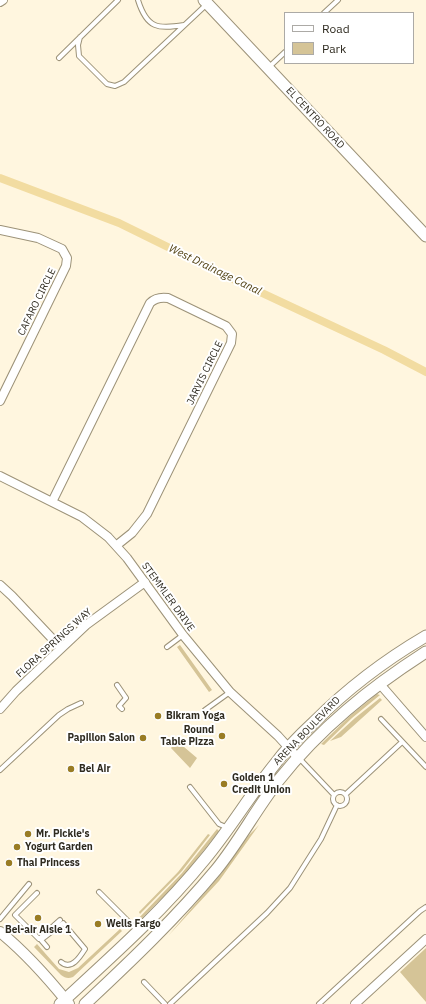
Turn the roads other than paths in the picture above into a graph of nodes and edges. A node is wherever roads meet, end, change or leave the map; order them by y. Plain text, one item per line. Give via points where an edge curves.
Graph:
1 (2, 0) edge
2 (118, 0) edge
3 (138, 0) edge
4 (338, 0) edge
5 (0, 2) edge
6 (206, 2) edge
7 (325, 12) edge
8 (185, 25) junction
9 (80, 37) junction
10 (284, 53) edge
11 (59, 58) dead end
12 (268, 68) junction
13 (0, 230) edge
14 (426, 236) edge
15 (0, 401) edge
16 (0, 476) edge
17 (52, 502) junction
18 (117, 546) junction
19 (144, 582) junction
20 (0, 585) edge
21 (183, 636) junction
22 (426, 636) edge
23 (167, 647) dead end
24 (61, 648) junction
25 (426, 652) edge
26 (379, 683) junction
27 (117, 685) dead end
28 (230, 692) junction
29 (81, 703) dead end
30 (0, 709) edge
31 (122, 710) dead end
32 (205, 710) dead end
33 (381, 719) dead end
34 (426, 736) edge
35 (402, 742) junction
36 (289, 748) junction
37 (298, 758) junction
38 (426, 767) edge
39 (0, 770) edge
40 (190, 787) dead end
41 (346, 794) junction
42 (334, 796) junction
43 (337, 805) junction
44 (228, 828) junction
45 (29, 884) dead end
46 (99, 892) dead end
47 (37, 893) dead end
48 (426, 907) edge
49 (0, 919) edge
50 (62, 922) junction
51 (138, 931) junction
52 (0, 932) edge
53 (426, 939) edge
54 (46, 947) dead end
55 (60, 962) dead end
56 (144, 982) dead end
57 (64, 1002) edge
58 (85, 1004) edge
59 (165, 1004) edge
60 (170, 1004) edge
61 (319, 1004) edge
62 (355, 1004) edge

1 - 5 street
2 - 9 lane
3 - 8 lane via 147,18 156,26 166,28
4 - 7 lane
6 - 8 lane
6 - 12 main road, EL CENTRO ROAD
8 - 9 lane via 124,82 115,86 107,84 79,56
9 - 11 lane
10 - 12 lane
12 - 14 main road, EL CENTRO ROAD
13 - 15 street, CAFARO CIRCLE via 38,238 62,249 67,258 66,266
16 - 17 street, STEMMLER DRIVE
17 - 18 street, STEMMLER DRIVE via 94,525
17 - 18 street, JARVIS CIRCLE via 150,303 162,297 168,298 226,326 232,334 231,343 161,486 141,523
18 - 19 street, STEMMLER DRIVE
19 - 21 street, STEMMLER DRIVE
19 - 24 street, FLORA SPRINGS WAY via 86,625
20 - 24 street
21 - 23 lane
21 - 28 street, STEMMLER DRIVE
22 - 36 main road, ARENA BOULEVARD via 370,672 339,698
24 - 30 street, FLORA SPRINGS WAY
25 - 26 main road, ARENA BOULEVARD
26 - 34 street
26 - 37 main road, ARENA BOULEVARD via 337,718
27 - 31 lane via 126,698 119,706
28 - 32 lane
28 - 36 street, STEMMLER DRIVE
29 - 39 lane via 59,715
33 - 35 lane
35 - 38 lane
35 - 41 lane
36 - 37 street, STEMMLER DRIVE
36 - 44 main road, ARENA BOULEVARD
37 - 42 lane
37 - 58 main road, ARENA BOULEVARD via 278,781 232,849 173,920
40 - 44 lane via 219,824
41 - 42 lane via 340,792
41 - 43 lane via 346,804
42 - 43 lane
43 - 60 lane via 321,839 290,888
44 - 51 main road, ARENA BOULEVARD via 184,885
45 - 49 lane
46 - 51 lane
47 - 50 lane via 15,915 39,939
48 - 61 lane
50 - 54 lane via 41,940
50 - 55 lane via 85,949 75,962 68,965
51 - 57 main road, ARENA BOULEVARD
52 - 57 street via 53,984
53 - 62 street
56 - 59 lane

